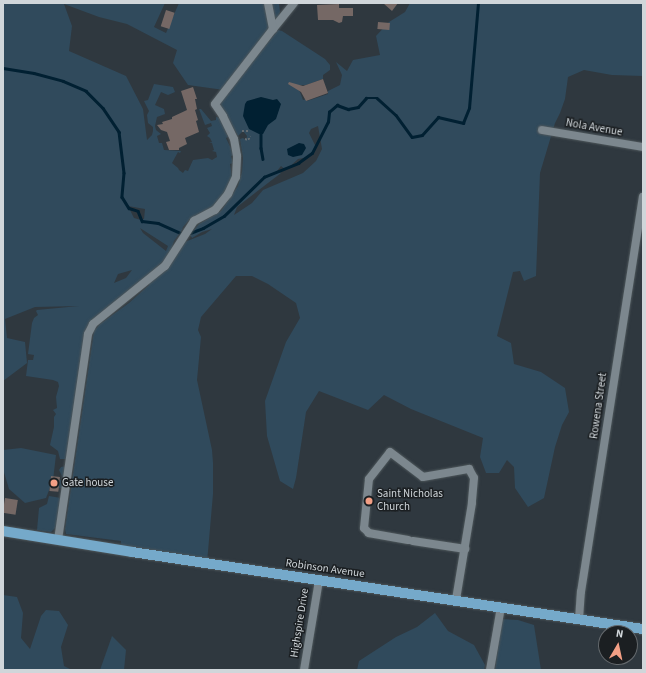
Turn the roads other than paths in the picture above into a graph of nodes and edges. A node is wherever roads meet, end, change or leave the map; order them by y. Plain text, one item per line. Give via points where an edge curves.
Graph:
1 (268, 3) edge
2 (294, 3) edge
3 (273, 29) junction
4 (542, 130) dead end
5 (643, 148) edge
6 (643, 197) edge
7 (3, 532) edge
8 (58, 540) junction
9 (465, 549) junction
10 (319, 580) junction
11 (456, 600) junction
12 (501, 607) junction
13 (579, 619) junction
14 (643, 629) edge
15 (304, 670) edge
16 (490, 670) edge

1 - 3 street
2 - 3 street
3 - 8 street via 215,104 234,139 237,156 236,177 228,194 215,210 194,222 165,266 94,324 88,334
4 - 5 street, Nola Avenue
6 - 13 street, Rowena Street
7 - 8 main road, Robinson Avenue
8 - 10 main road, Robinson Avenue
9 - 9 street via 474,478 469,469 424,477 390,452 369,479 364,528 369,533
9 - 11 street
10 - 11 main road, Robinson Avenue
10 - 15 street, Highspire Drive
11 - 12 main road, Robinson Avenue
12 - 13 main road, Robinson Avenue
12 - 16 street
13 - 14 main road, Robinson Avenue

